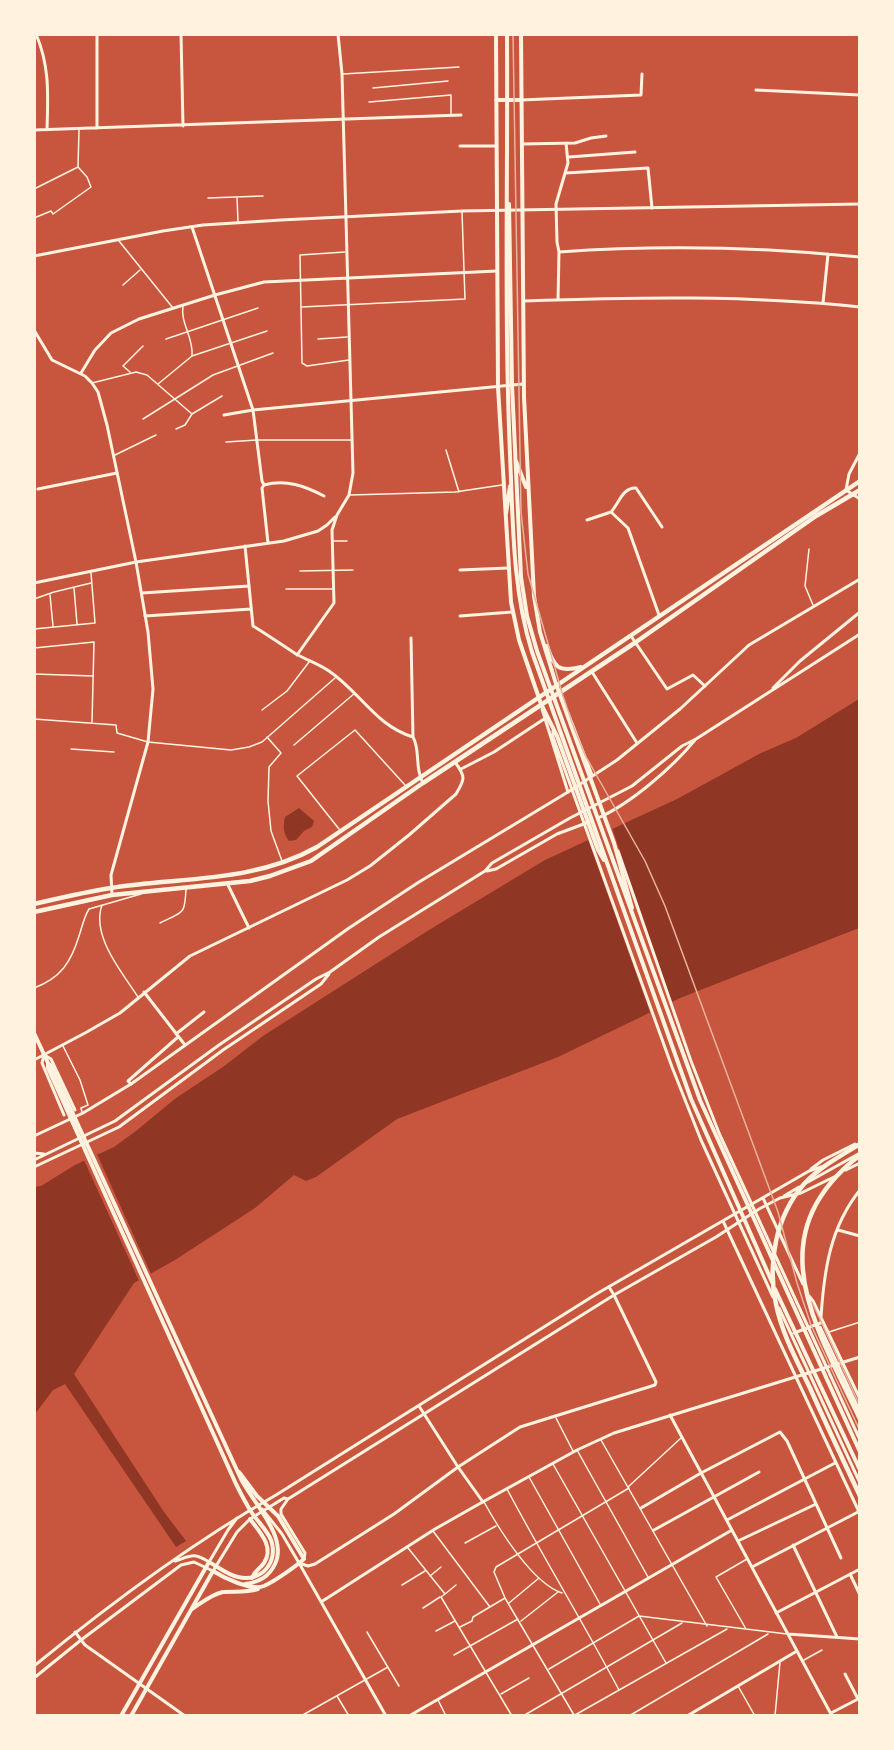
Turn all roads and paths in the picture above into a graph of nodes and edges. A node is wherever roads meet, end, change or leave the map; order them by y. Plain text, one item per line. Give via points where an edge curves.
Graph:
1 (36, 34) edge
2 (97, 34) edge
3 (181, 34) edge
4 (338, 34) edge
5 (496, 34) edge
6 (507, 34) edge
7 (521, 34) edge
8 (459, 67) dead end
9 (342, 74) junction
10 (642, 74) dead end
11 (448, 81) dead end
12 (373, 88) dead end
13 (756, 90) dead end
14 (860, 95) edge
15 (496, 100) junction
16 (508, 100) junction
17 (521, 100) junction
18 (369, 102) dead end
19 (461, 115) dead end
20 (452, 116) junction
21 (344, 120) junction
22 (183, 126) junction
23 (98, 128) junction
24 (79, 129) junction
25 (34, 130) edge
26 (47, 130) junction
27 (606, 136) dead end
28 (566, 143) junction
29 (522, 144) junction
30 (460, 146) dead end
31 (496, 146) junction
32 (635, 152) dead end
33 (569, 157) junction
34 (78, 167) junction
35 (566, 173) junction
36 (34, 189) edge
37 (263, 196) dead end
38 (237, 197) junction
39 (208, 198) dead end
40 (860, 204) edge
41 (652, 208) junction
42 (462, 210) junction
43 (496, 210) junction
44 (509, 210) junction
45 (523, 210) junction
46 (556, 210) junction
47 (345, 216) junction
48 (34, 218) edge
49 (238, 223) junction
50 (192, 227) junction
51 (117, 238) junction
52 (346, 252) junction
53 (559, 252) junction
54 (828, 254) junction
55 (34, 256) edge
56 (860, 257) edge
57 (141, 269) junction
58 (497, 271) junction
59 (464, 273) junction
60 (347, 277) junction
61 (300, 280) junction
62 (123, 285) dead end
63 (215, 295) junction
64 (558, 300) junction
65 (524, 301) junction
66 (823, 303) junction
67 (183, 305) junction
68 (348, 306) junction
69 (301, 307) junction
70 (860, 307) edge
71 (173, 308) junction
72 (258, 308) dead end
73 (223, 320) junction
74 (34, 330) edge
75 (267, 331) dead end
76 (188, 332) junction
77 (349, 337) junction
78 (166, 339) dead end
79 (318, 339) dead end
80 (231, 343) junction
81 (143, 346) dead end
82 (273, 353) dead end
83 (192, 356) junction
84 (350, 359) junction
85 (239, 366) junction
86 (81, 373) junction
87 (130, 373) junction
88 (92, 383) junction
89 (158, 384) junction
90 (524, 384) junction
91 (509, 386) junction
92 (498, 387) junction
93 (222, 396) dead end
94 (175, 399) junction
95 (351, 401) junction
96 (254, 410) junction
97 (192, 414) junction
98 (224, 415) dead end
99 (143, 419) dead end
100 (176, 429) dead end
101 (156, 435) dead end
102 (257, 440) junction
103 (352, 440) junction
104 (226, 442) dead end
105 (446, 450) dead end
106 (860, 453) edge
107 (114, 456) junction
108 (515, 457) junction
109 (117, 473) junction
110 (511, 477) junction
111 (860, 481) edge
112 (502, 484) junction
113 (264, 485) junction
114 (38, 489) dead end
115 (528, 490) junction
116 (846, 490) junction
117 (860, 490) edge
118 (459, 492) junction
119 (854, 494) junction
120 (349, 495) junction
121 (324, 496) dead end
122 (860, 499) edge
123 (611, 512) junction
124 (337, 515) junction
125 (587, 520) dead end
126 (505, 522) junction
127 (662, 527) dead end
128 (333, 541) junction
129 (347, 541) dead end
130 (268, 543) junction
131 (518, 544) junction
132 (245, 546) junction
133 (809, 549) dead end
134 (136, 562) junction
135 (508, 568) junction
136 (333, 570) junction
137 (353, 570) dead end
138 (460, 570) dead end
139 (300, 571) dead end
140 (91, 572) junction
141 (860, 579) edge
142 (34, 583) edge
143 (92, 583) junction
144 (249, 586) junction
145 (74, 587) junction
146 (286, 589) dead end
147 (334, 589) junction
148 (142, 593) junction
149 (50, 594) junction
150 (34, 600) edge
151 (813, 605) junction
152 (252, 609) junction
153 (512, 612) junction
154 (860, 612) edge
155 (660, 615) junction
156 (145, 616) junction
157 (460, 616) dead end
158 (77, 624) junction
159 (539, 624) junction
160 (53, 627) junction
161 (34, 628) edge
162 (540, 632) junction
163 (860, 634) edge
164 (630, 635) junction
165 (411, 638) dead end
166 (519, 640) junction
167 (636, 642) junction
168 (34, 648) edge
169 (546, 651) junction
170 (297, 655) junction
171 (526, 660) junction
172 (310, 661) junction
173 (582, 667) junction
174 (592, 672) junction
175 (34, 674) edge
176 (94, 676) junction
177 (337, 677) junction
178 (556, 684) junction
179 (705, 686) junction
180 (355, 693) junction
181 (768, 693) junction
182 (559, 694) junction
183 (538, 696) junction
184 (541, 704) junction
185 (262, 710) dead end
186 (544, 718) junction
187 (34, 719) edge
188 (92, 723) junction
189 (553, 731) junction
190 (267, 736) junction
191 (412, 737) junction
192 (696, 739) junction
193 (148, 742) junction
194 (637, 743) junction
195 (294, 745) dead end
196 (71, 749) dead end
197 (114, 752) dead end
198 (450, 756) junction
199 (455, 762) junction
200 (460, 770) junction
201 (420, 776) junction
202 (592, 776) junction
203 (423, 783) junction
204 (406, 786) junction
205 (568, 792) junction
206 (340, 830) junction
207 (614, 843) junction
208 (283, 863) junction
209 (606, 863) junction
210 (485, 871) junction
211 (227, 883) junction
212 (110, 888) junction
213 (186, 888) junction
214 (148, 892) junction
215 (111, 895) junction
216 (34, 904) edge
217 (102, 904) junction
218 (34, 912) edge
219 (633, 915) junction
220 (160, 923) dead end
221 (249, 928) junction
222 (330, 972) junction
223 (34, 988) edge
224 (144, 992) junction
225 (138, 997) junction
226 (204, 1012) dead end
227 (34, 1033) edge
228 (177, 1036) junction
229 (185, 1045) junction
230 (62, 1046) junction
231 (44, 1055) junction
232 (34, 1059) edge
233 (48, 1063) junction
234 (131, 1084) junction
235 (75, 1110) dead end
236 (82, 1113) junction
237 (64, 1114) dead end
238 (34, 1136) edge
239 (860, 1144) edge
240 (34, 1153) edge
241 (860, 1154) edge
242 (46, 1155) junction
243 (34, 1160) edge
244 (860, 1163) edge
245 (34, 1167) edge
246 (860, 1190) edge
247 (762, 1198) junction
248 (780, 1198) junction
249 (766, 1205) junction
250 (723, 1221) junction
251 (728, 1228) junction
252 (838, 1230) junction
253 (860, 1236) edge
254 (609, 1287) junction
255 (614, 1295) junction
256 (808, 1296) junction
257 (821, 1317) junction
258 (823, 1322) junction
259 (860, 1322) edge
260 (819, 1324) junction
261 (828, 1332) junction
262 (778, 1339) junction
263 (860, 1357) edge
264 (842, 1362) junction
265 (837, 1364) junction
266 (795, 1378) junction
267 (860, 1399) edge
268 (419, 1406) junction
269 (860, 1412) edge
270 (424, 1414) junction
271 (670, 1415) junction
272 (555, 1416) junction
273 (860, 1419) edge
274 (682, 1437) junction
275 (600, 1439) junction
276 (860, 1440) edge
277 (575, 1451) junction
278 (860, 1452) edge
279 (553, 1463) junction
280 (835, 1463) junction
281 (235, 1466) junction
282 (458, 1467) junction
283 (860, 1470) edge
284 (701, 1473) junction
285 (759, 1473) dead end
286 (529, 1476) junction
287 (805, 1479) junction
288 (860, 1483) edge
289 (628, 1488) junction
290 (507, 1489) junction
291 (860, 1496) edge
292 (714, 1497) junction
293 (288, 1498) junction
294 (483, 1502) junction
295 (606, 1502) junction
296 (259, 1504) junction
297 (816, 1504) junction
298 (641, 1508) junction
299 (263, 1509) junction
300 (859, 1513) edge
301 (582, 1516) junction
302 (238, 1518) junction
303 (250, 1519) junction
304 (727, 1520) junction
305 (497, 1526) junction
306 (559, 1529) junction
307 (827, 1529) junction
308 (654, 1530) junction
309 (732, 1530) junction
310 (433, 1531) junction
311 (738, 1541) junction
312 (465, 1543) dead end
313 (536, 1543) junction
314 (793, 1545) junction
315 (407, 1548) junction
316 (518, 1554) junction
317 (304, 1558) junction
318 (841, 1558) dead end
319 (747, 1559) junction
320 (173, 1561) junction
321 (299, 1563) junction
322 (207, 1564) junction
323 (673, 1564) junction
324 (217, 1566) junction
325 (441, 1567) dead end
326 (752, 1567) junction
327 (860, 1569) edge
328 (426, 1570) junction
329 (213, 1571) junction
330 (850, 1574) junction
331 (430, 1576) junction
332 (255, 1577) junction
333 (540, 1577) junction
334 (649, 1578) junction
335 (245, 1584) junction
336 (402, 1585) dead end
337 (263, 1586) junction
338 (456, 1586) dead end
339 (625, 1591) junction
340 (558, 1592) junction
341 (814, 1592) junction
342 (564, 1593) junction
343 (445, 1594) junction
344 (860, 1595) edge
345 (441, 1597) junction
346 (505, 1598) junction
347 (321, 1602) junction
348 (509, 1603) junction
349 (600, 1605) junction
350 (490, 1607) junction
351 (423, 1608) dead end
352 (192, 1610) junction
353 (776, 1613) junction
354 (639, 1616) junction
355 (580, 1617) junction
356 (518, 1619) junction
357 (456, 1621) junction
358 (520, 1622) junction
359 (682, 1622) junction
360 (707, 1626) junction
361 (460, 1627) junction
362 (728, 1628) junction
363 (747, 1630) junction
364 (436, 1631) dead end
365 (75, 1632) junction
366 (368, 1632) dead end
367 (770, 1633) junction
368 (788, 1634) junction
369 (837, 1637) junction
370 (860, 1639) edge
371 (81, 1640) junction
372 (653, 1640) junction
373 (594, 1642) junction
374 (533, 1644) junction
375 (471, 1645) junction
376 (822, 1650) dead end
377 (797, 1651) junction
378 (454, 1655) dead end
379 (780, 1661) junction
380 (802, 1661) junction
381 (666, 1663) junction
382 (34, 1666) edge
383 (388, 1667) junction
384 (607, 1667) junction
385 (548, 1669) junction
386 (487, 1670) junction
387 (845, 1674) dead end
388 (34, 1678) edge
389 (529, 1678) dead end
390 (366, 1679) junction
391 (141, 1683) junction
392 (738, 1685) junction
393 (399, 1686) dead end
394 (148, 1688) junction
395 (619, 1690) junction
396 (562, 1693) junction
397 (500, 1695) junction
398 (336, 1696) junction
399 (859, 1698) edge
400 (437, 1699) junction
401 (832, 1714) edge
402 (574, 1715) edge
403 (122, 1716) edge
404 (131, 1716) edge
405 (185, 1716) edge
406 (301, 1716) edge
407 (349, 1716) edge
408 (386, 1716) edge
409 (409, 1716) edge
410 (446, 1716) edge
411 (512, 1716) edge
412 (523, 1716) edge
413 (629, 1716) edge
414 (687, 1716) edge
415 (755, 1716) edge
416 (775, 1716) edge

1 - 26 street via 44,54 48,83
2 - 23 street
3 - 22 street
4 - 9 street
5 - 15 main road
6 - 16 main road
7 - 17 main road
8 - 9 lane
9 - 21 street
10 - 17 street via 641,95
11 - 12 lane
13 - 14 street
15 - 16 main road
15 - 31 main road
16 - 17 main road
16 - 44 main road
17 - 29 main road
18 - 20 lane via 450,95
19 - 20 street
20 - 21 street
21 - 22 street
21 - 47 street
22 - 23 street
23 - 24 street
24 - 26 street
24 - 34 lane
25 - 26 street
27 - 28 street
28 - 29 street
28 - 33 street
29 - 45 main road
30 - 31 street
31 - 43 main road
32 - 33 street
33 - 35 street
34 - 36 lane
34 - 48 lane via 91,187 53,214 51,211
35 - 41 street via 648,168
35 - 46 street
37 - 38 lane
38 - 39 lane
38 - 49 lane
40 - 41 street
41 - 46 street
42 - 43 street
42 - 47 street
42 - 59 lane
43 - 44 street
43 - 58 main road
44 - 45 street
44 - 91 main road
45 - 46 street
45 - 65 main road
46 - 53 street
47 - 49 street
47 - 52 street
49 - 50 street
50 - 51 street
50 - 63 street
51 - 55 street
51 - 57 lane
52 - 60 street
52 - 61 lane via 300,255
53 - 54 street via 742,248
53 - 64 street
54 - 56 street
54 - 66 street
57 - 62 lane
57 - 71 lane
58 - 59 street
58 - 92 main road
59 - 60 street
59 - 68 lane via 465,299
60 - 61 street
60 - 68 street
61 - 63 street via 264,282
61 - 69 lane
63 - 67 street
63 - 73 street
64 - 65 street
64 - 66 street via 661,296
65 - 90 main road
66 - 70 street
67 - 71 street
67 - 76 lane via 181,315
68 - 69 lane
68 - 77 street
69 - 84 lane via 302,363 307,366
71 - 86 street via 111,333
72 - 73 lane
73 - 76 lane
73 - 80 street
74 - 86 street via 52,360
75 - 80 lane
76 - 78 lane
76 - 83 lane
77 - 79 lane
77 - 84 street
80 - 83 lane
80 - 85 street
81 - 87 lane via 123,366
82 - 85 lane
83 - 89 lane
84 - 95 street
85 - 94 lane via 213,375
85 - 96 street
86 - 88 street
87 - 88 lane
87 - 89 lane via 147,375
88 - 107 street
89 - 94 lane
90 - 91 street
90 - 115 main road
91 - 92 street
91 - 108 main road
91 - 110 main road
92 - 95 street
92 - 112 main road
93 - 97 lane
94 - 97 lane
94 - 99 lane
95 - 96 street
95 - 103 street
96 - 98 street
96 - 102 street
97 - 100 lane via 185,425
101 - 107 lane
102 - 103 lane
102 - 104 lane
102 - 113 street
103 - 120 street
105 - 118 lane
106 - 116 street
107 - 109 street
108 - 115 main road
108 - 131 main road
109 - 114 street
109 - 134 street
110 - 126 main road
110 - 131 main road
111 - 116 main road
112 - 118 lane
112 - 126 main road
113 - 121 street via 292,483
113 - 130 street
115 - 159 main road via 532,584
116 - 119 street
116 - 155 main road
117 - 119 main road
118 - 120 lane
119 - 122 street
119 - 167 main road via 816,516
120 - 124 street
123 - 125 street
123 - 127 street via 626,490 636,488
123 - 155 street via 628,528
124 - 128 street
124 - 130 street via 318,531
126 - 135 main road
128 - 129 lane
128 - 136 street
130 - 132 street
131 - 209 main road via 518,593 524,626
131 - 219 main road via 523,591 537,651
132 - 134 street
132 - 144 street
133 - 151 lane via 805,586
134 - 140 street
134 - 148 street
135 - 138 street
135 - 153 main road
136 - 137 lane
136 - 139 lane
136 - 147 street
140 - 142 street
140 - 143 lane
141 - 151 street
143 - 145 lane
143 - 158 lane via 95,622
144 - 148 street
144 - 152 street
145 - 149 lane
145 - 158 lane
146 - 147 lane
147 - 170 street via 334,603
148 - 156 street
149 - 150 lane
149 - 160 lane
151 - 179 street via 749,645
152 - 156 street
152 - 170 street via 253,626
153 - 157 street
153 - 166 main road
154 - 181 street
155 - 164 main road
156 - 193 street via 153,679
158 - 160 lane
159 - 162 main road
159 - 173 main road via 554,665 566,670
160 - 161 lane
162 - 166 main road
162 - 169 main road
163 - 181 street
164 - 167 street
164 - 173 main road
165 - 191 street
166 - 171 main road
167 - 174 main road
167 - 179 street via 667,689 693,675
168 - 176 lane via 94,642
169 - 171 main road
169 - 178 main road
170 - 172 street
171 - 183 main road
172 - 177 street
172 - 185 lane via 288,691
173 - 178 main road
174 - 182 main road
174 - 194 street
175 - 176 lane
176 - 188 lane
177 - 180 street
177 - 190 lane
178 - 182 main road
178 - 183 main road
179 - 194 street
180 - 191 street via 396,732
180 - 195 lane
181 - 192 street
182 - 184 main road
182 - 202 street
182 - 207 main road
183 - 184 main road
183 - 198 main road
184 - 186 street
184 - 189 main road
184 - 199 main road
186 - 200 street
186 - 205 street
187 - 188 lane
188 - 193 lane via 116,725 117,734
189 - 209 main road
189 - 288 street via 685,1100
190 - 193 lane via 262,742 231,750
190 - 208 lane via 281,753 269,767 268,801 271,831
191 - 201 street
192 - 210 street via 632,786 502,857
192 - 210 street via 620,807
193 - 212 street
194 - 202 street
196 - 197 lane
198 - 199 street
198 - 201 main road
199 - 200 street
199 - 203 main road
200 - 221 street via 464,782 456,794 370,866
201 - 203 street
201 - 204 main road
202 - 205 street
203 - 211 main road via 311,861 270,876
204 - 206 main road
204 - 206 lane via 354,730 297,776
205 - 229 street via 349,928
206 - 208 main road via 317,847
207 - 219 main road
207 - 276 street via 719,1132
208 - 212 main road via 251,872
209 - 283 main road via 691,1100
210 - 222 street
211 - 213 main road
211 - 221 street
212 - 215 street
212 - 216 main road
213 - 214 main road
213 - 220 lane via 186,907
214 - 215 main road
214 - 217 lane
215 - 218 main road
217 - 223 lane via 85,915 74,956 67,966
217 - 225 lane via 99,926 110,954
219 - 278 main road via 700,1100
221 - 224 street via 190,956
222 - 242 street via 219,1045 115,1121
222 - 245 street via 321,984 119,1127
224 - 225 street
224 - 228 street
225 - 230 street
226 - 228 street
227 - 231 main road
228 - 229 street
228 - 234 street via 128,1081
229 - 234 street
230 - 231 street
230 - 236 lane via 88,1105 81,1108
231 - 232 street
231 - 233 main road
231 - 235 street via 51,1059
231 - 237 street via 42,1063
233 - 281 main road
233 - 332 main road via 236,1484 271,1541 270,1563
234 - 236 street
236 - 238 street
239 - 247 street
239 - 291 main road via 826,1165 803,1186 783,1220 772,1266 776,1304 790,1345
240 - 242 street
241 - 248 street
241 - 273 main road via 830,1182 816,1203 802,1262 809,1307
242 - 243 street
244 - 248 street via 801,1193
246 - 252 street
247 - 249 street
247 - 250 street
248 - 249 street
249 - 251 street
249 - 256 street
250 - 251 street
250 - 254 street
251 - 255 street
251 - 262 street
252 - 253 street
252 - 257 street via 828,1253
254 - 255 street
254 - 268 street
255 - 270 street
255 - 272 street via 655,1385
256 - 257 street
256 - 260 street
257 - 258 street
258 - 260 street
258 - 261 street
259 - 261 lane
260 - 262 street
260 - 265 street
261 - 264 street
262 - 266 street
263 - 264 street
264 - 265 street
264 - 267 street
265 - 266 street
265 - 269 street
266 - 271 street
266 - 280 street
268 - 270 street
268 - 296 street
270 - 282 street
270 - 293 street
271 - 274 street
271 - 275 street
272 - 277 lane
272 - 282 street via 520,1427
274 - 284 street
274 - 289 lane
275 - 277 street
275 - 289 lane
277 - 279 street
277 - 295 lane
279 - 286 street
279 - 301 lane
280 - 287 street
280 - 300 street
281 - 317 main road via 251,1490 278,1516
281 - 335 main road via 276,1534 279,1554 263,1579
282 - 294 street
282 - 321 street via 315,1564
284 - 287 street via 780,1432
284 - 292 street
284 - 298 street
285 - 292 street
286 - 290 street
286 - 306 lane
287 - 297 street
287 - 304 street
289 - 295 lane
289 - 298 lane
290 - 294 street
290 - 313 lane
292 - 304 street
292 - 308 street
293 - 299 street
293 - 317 street via 281,1514
294 - 305 lane
294 - 310 street
295 - 301 lane
295 - 334 lane
296 - 299 street
296 - 302 street
297 - 307 street
297 - 311 street
298 - 308 lane
299 - 303 street
299 - 321 street
300 - 307 street
301 - 306 lane
301 - 339 lane
302 - 320 street
302 - 322 street
303 - 324 street via 237,1532
303 - 332 main road via 263,1536 267,1552 266,1560 255,1570
304 - 309 street
305 - 312 lane
305 - 316 lane
306 - 313 lane
306 - 349 lane
307 - 314 street
307 - 318 street
308 - 323 lane
309 - 311 street
309 - 323 street
310 - 315 street
310 - 350 lane
311 - 319 street
313 - 316 lane
313 - 342 lane
314 - 326 street
314 - 341 street
315 - 328 lane
315 - 347 street
316 - 333 lane
316 - 346 lane via 494,1572
317 - 321 main road
319 - 326 street
319 - 363 lane via 716,1577
320 - 322 street via 195,1555
320 - 365 street
321 - 337 main road
321 - 347 street
322 - 324 main road
322 - 329 street
322 - 371 street via 181,1565
322 - 391 main road
323 - 334 street
323 - 360 lane
324 - 329 street
324 - 332 main road via 235,1576
325 - 331 lane
326 - 353 street
327 - 330 street
328 - 331 lane
328 - 336 lane
329 - 335 main road
329 - 352 main road
330 - 341 street
330 - 344 street
331 - 343 lane
333 - 340 lane
333 - 348 lane
334 - 339 street
335 - 337 main road
337 - 352 main road via 240,1593 216,1594
338 - 343 lane
339 - 349 street
339 - 354 lane
340 - 342 lane
340 - 358 lane
341 - 353 street
341 - 369 street
342 - 355 lane
343 - 345 lane
345 - 351 lane
345 - 357 lane
346 - 348 lane
346 - 350 lane
347 - 390 street
348 - 356 lane
349 - 355 street
350 - 361 lane
352 - 394 main road
353 - 368 street
354 - 359 lane
354 - 372 lane
354 - 373 lane
355 - 373 lane
355 - 374 street
356 - 358 lane
356 - 375 lane
357 - 361 lane
357 - 364 lane
358 - 374 lane
359 - 360 lane
359 - 372 lane
360 - 362 lane
361 - 375 lane
362 - 363 lane
362 - 381 lane
363 - 367 lane
365 - 371 street
365 - 382 street
366 - 383 lane
367 - 368 lane
367 - 413 lane
368 - 369 street
368 - 377 street
369 - 370 street
371 - 388 street
371 - 391 street
372 - 381 lane
372 - 384 lane
373 - 384 lane
373 - 385 lane
374 - 385 lane
374 - 386 street
375 - 378 lane
375 - 386 lane
376 - 380 lane
377 - 379 street
377 - 380 street
379 - 392 street
379 - 416 lane
380 - 401 street
381 - 395 lane
383 - 390 lane
383 - 393 lane
384 - 395 lane
384 - 396 lane
385 - 396 lane
386 - 397 lane
386 - 400 street
387 - 399 street
389 - 397 lane
390 - 398 lane
390 - 408 street
391 - 394 street
391 - 403 main road
392 - 414 street
392 - 415 lane
394 - 404 main road
394 - 405 street
395 - 402 lane
396 - 402 lane
396 - 412 lane
397 - 411 lane
398 - 406 lane
398 - 407 lane
399 - 401 street
400 - 409 street
400 - 410 lane

